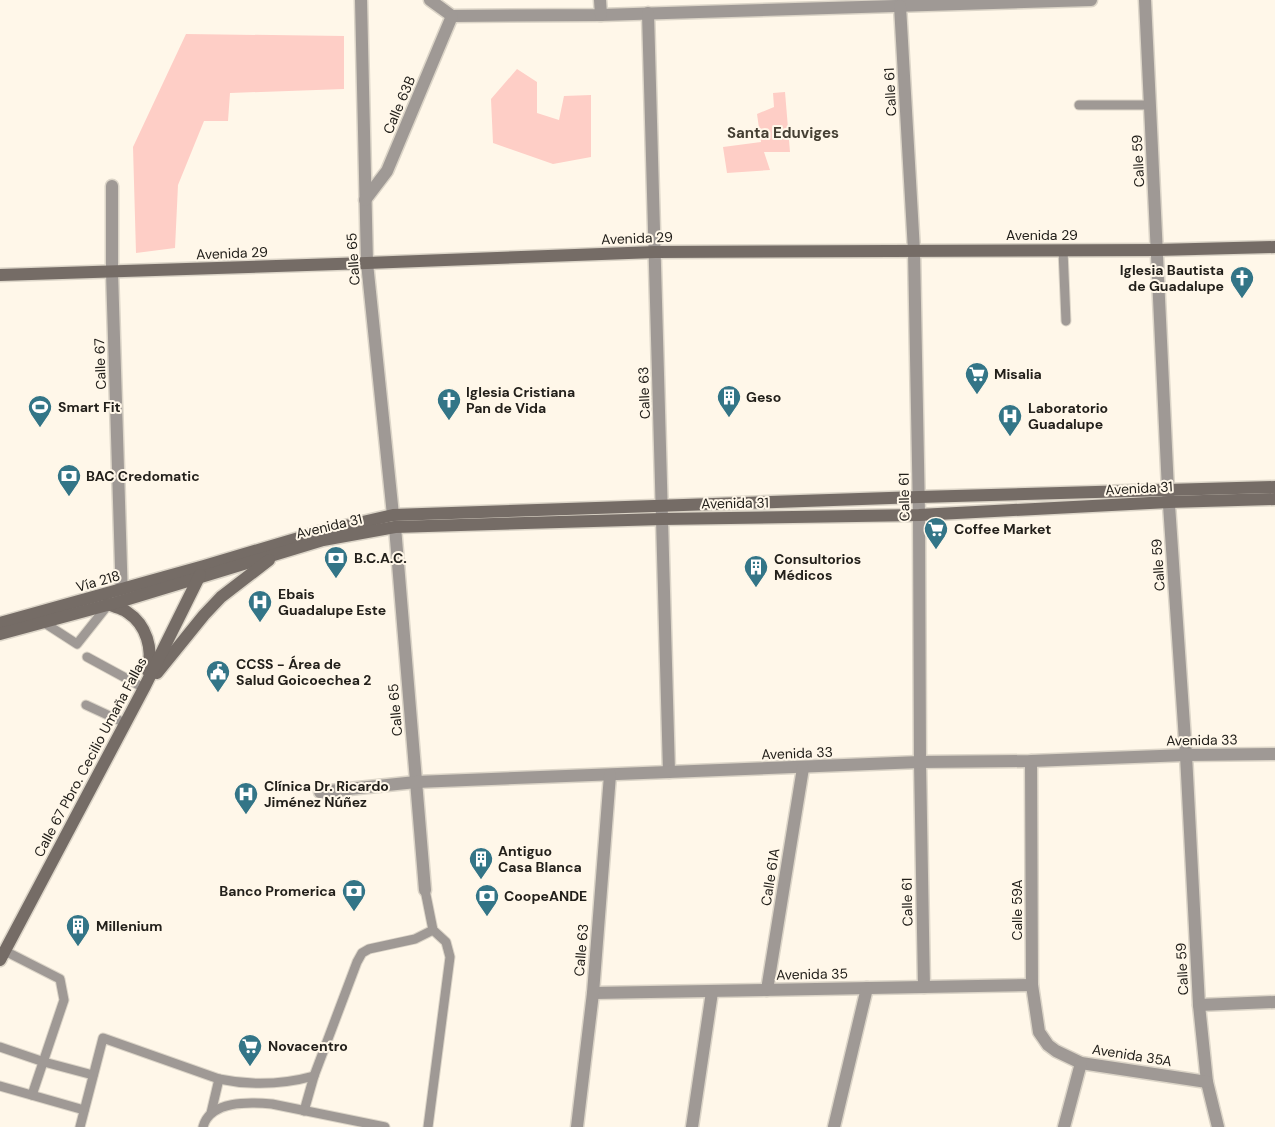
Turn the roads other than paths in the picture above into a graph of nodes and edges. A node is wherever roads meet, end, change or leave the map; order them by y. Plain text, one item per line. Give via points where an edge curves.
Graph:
1 (361, 0) edge
2 (430, 0) edge
3 (600, 0) edge
4 (1091, 0) edge
5 (1145, 0) edge
6 (987, 2) edge
7 (728, 5) edge
8 (900, 6) junction
9 (648, 14) junction
10 (601, 15) junction
11 (452, 16) junction
12 (1079, 105) dead end
13 (1150, 106) junction
14 (112, 186) dead end
15 (364, 200) junction
16 (1275, 247) edge
17 (1063, 250) junction
18 (1157, 250) junction
19 (914, 251) junction
20 (655, 252) junction
21 (367, 263) junction
22 (112, 272) junction
23 (0, 275) edge
24 (1066, 321) dead end
25 (1275, 487) edge
26 (1168, 496) junction
27 (919, 497) junction
28 (1275, 499) edge
29 (662, 506) junction
30 (919, 514) junction
31 (662, 519) junction
32 (394, 521) junction
33 (278, 554) junction
34 (201, 574) junction
35 (122, 595) junction
36 (108, 604) junction
37 (43, 622) junction
38 (0, 623) edge
39 (0, 634) edge
40 (87, 657) dead end
41 (144, 688) junction
42 (86, 705) dead end
43 (125, 723) junction
44 (1275, 754) edge
45 (1186, 755) junction
46 (1031, 761) junction
47 (920, 762) junction
48 (803, 768) junction
49 (669, 772) junction
50 (610, 775) junction
51 (416, 782) junction
52 (320, 792) dead end
53 (425, 890) joint
54 (433, 930) junction
55 (2, 956) edge
56 (1032, 985) junction
57 (924, 987) junction
58 (867, 988) junction
59 (767, 990) junction
60 (712, 992) junction
61 (593, 993) junction
62 (1275, 1002) edge
63 (1198, 1004) junction
64 (0, 1047) edge
65 (1056, 1051) joint
66 (44, 1062) junction
67 (1081, 1063) junction
68 (93, 1075) junction
69 (314, 1076) junction
70 (219, 1079) junction
71 (1206, 1082) junction
72 (0, 1086) edge
73 (32, 1096) junction
74 (84, 1110) junction
75 (304, 1111) junction
76 (211, 1113) junction
77 (80, 1127) edge
78 (203, 1127) edge
79 (385, 1127) edge
80 (428, 1127) edge
81 (578, 1127) edge
82 (692, 1127) edge
83 (834, 1127) edge
84 (1064, 1127) edge
85 (1218, 1127) edge

1 - 15 street, Calle 65
2 - 11 street
3 - 10 street
4 - 6 street
5 - 13 street, Calle 59
6 - 8 street
7 - 8 street
7 - 9 street
8 - 19 street, Calle 61
9 - 10 street
9 - 20 street, Calle 63
10 - 11 street
11 - 15 street, Calle 63B via 387,171
12 - 13 lane
13 - 18 street, Calle 59
14 - 22 street, Calle 67
15 - 21 street, Calle 65
16 - 18 main road, Avenida 29
17 - 18 main road, Avenida 29
17 - 19 main road, Avenida 29
17 - 24 lane
18 - 26 street, Calle 59
19 - 20 main road, Avenida 29
19 - 27 street, Calle 61
20 - 21 main road, Avenida 29
20 - 29 street, Calle 63
21 - 22 main road, Avenida 29
21 - 32 street, Calle 65
22 - 23 main road, Avenida 29
22 - 35 street, Calle 67
25 - 26 main road, Avenida 31
26 - 27 main road, Avenida 31
26 - 28 main road, Avenida 31
26 - 30 main road, Avenida 31
26 - 45 street, Calle 59
27 - 29 main road, Avenida 31
27 - 30 street, Calle 61
29 - 31 street, Calle 63
29 - 32 main road, Avenida 31
30 - 31 main road, Avenida 31
30 - 47 street, Calle 61
31 - 32 main road, Avenida 31
31 - 49 street, Calle 63
32 - 33 main road, Avenida 31
32 - 34 main road, Avenida 31 via 319,532
32 - 51 street, Calle 65
33 - 34 main road, Avenida 31
33 - 41 main road via 221,597
34 - 35 main road, Vía 218
34 - 41 main road, Calle 67 Pbro. Cecilio Umaña Fallas
35 - 36 main road, Vía 218
35 - 38 main road, Vía 218
36 - 37 main road, Vía 218
36 - 37 lane via 77,644
36 - 41 main road via 127,611 141,625 149,642 150,662
37 - 39 main road, Vía 218
40 - 41 lane
41 - 43 main road, Calle 67 Pbro. Cecilio Umaña Fallas
42 - 43 lane
43 - 55 main road, Calle 67 Pbro. Cecilio Umaña Fallas
44 - 45 street, Avenida 33
45 - 46 street, Avenida 33
45 - 63 street, Calle 59
46 - 47 street, Avenida 33
46 - 56 street, Calle 59A
47 - 48 street, Avenida 33
47 - 57 street, Calle 61
48 - 49 street, Avenida 33
48 - 59 street, Calle 61A
49 - 50 street, Avenida 33
50 - 51 street, Avenida 33
50 - 61 street, Calle 63
51 - 52 street, Avenida 33
51 - 53 street, Calle 65
53 - 54 lane
54 - 69 lane via 415,939 362,953
54 - 80 lane via 446,942 450,965
55 - 66 lane via 60,979 64,1000
56 - 57 street, Avenida 35
56 - 65 street, Calle 59A via 1039,1032
57 - 58 street, Avenida 35
58 - 59 street, Avenida 35
58 - 83 street
59 - 60 street, Avenida 35
60 - 61 street, Avenida 35
60 - 82 street
61 - 81 street, Calle 63
62 - 63 street
63 - 71 street, Calle 59
64 - 66 lane
65 - 67 street, Avenida 35A
66 - 68 lane
66 - 73 lane
67 - 71 street, Avenida 35A
67 - 84 street
68 - 70 lane via 102,1038
68 - 74 lane
69 - 70 lane via 267,1085
69 - 75 lane
70 - 76 lane
71 - 85 street, Calle 59
72 - 73 lane
73 - 74 lane
74 - 77 lane
75 - 76 lane via 247,1102
75 - 79 lane
76 - 78 lane via 205,1118

